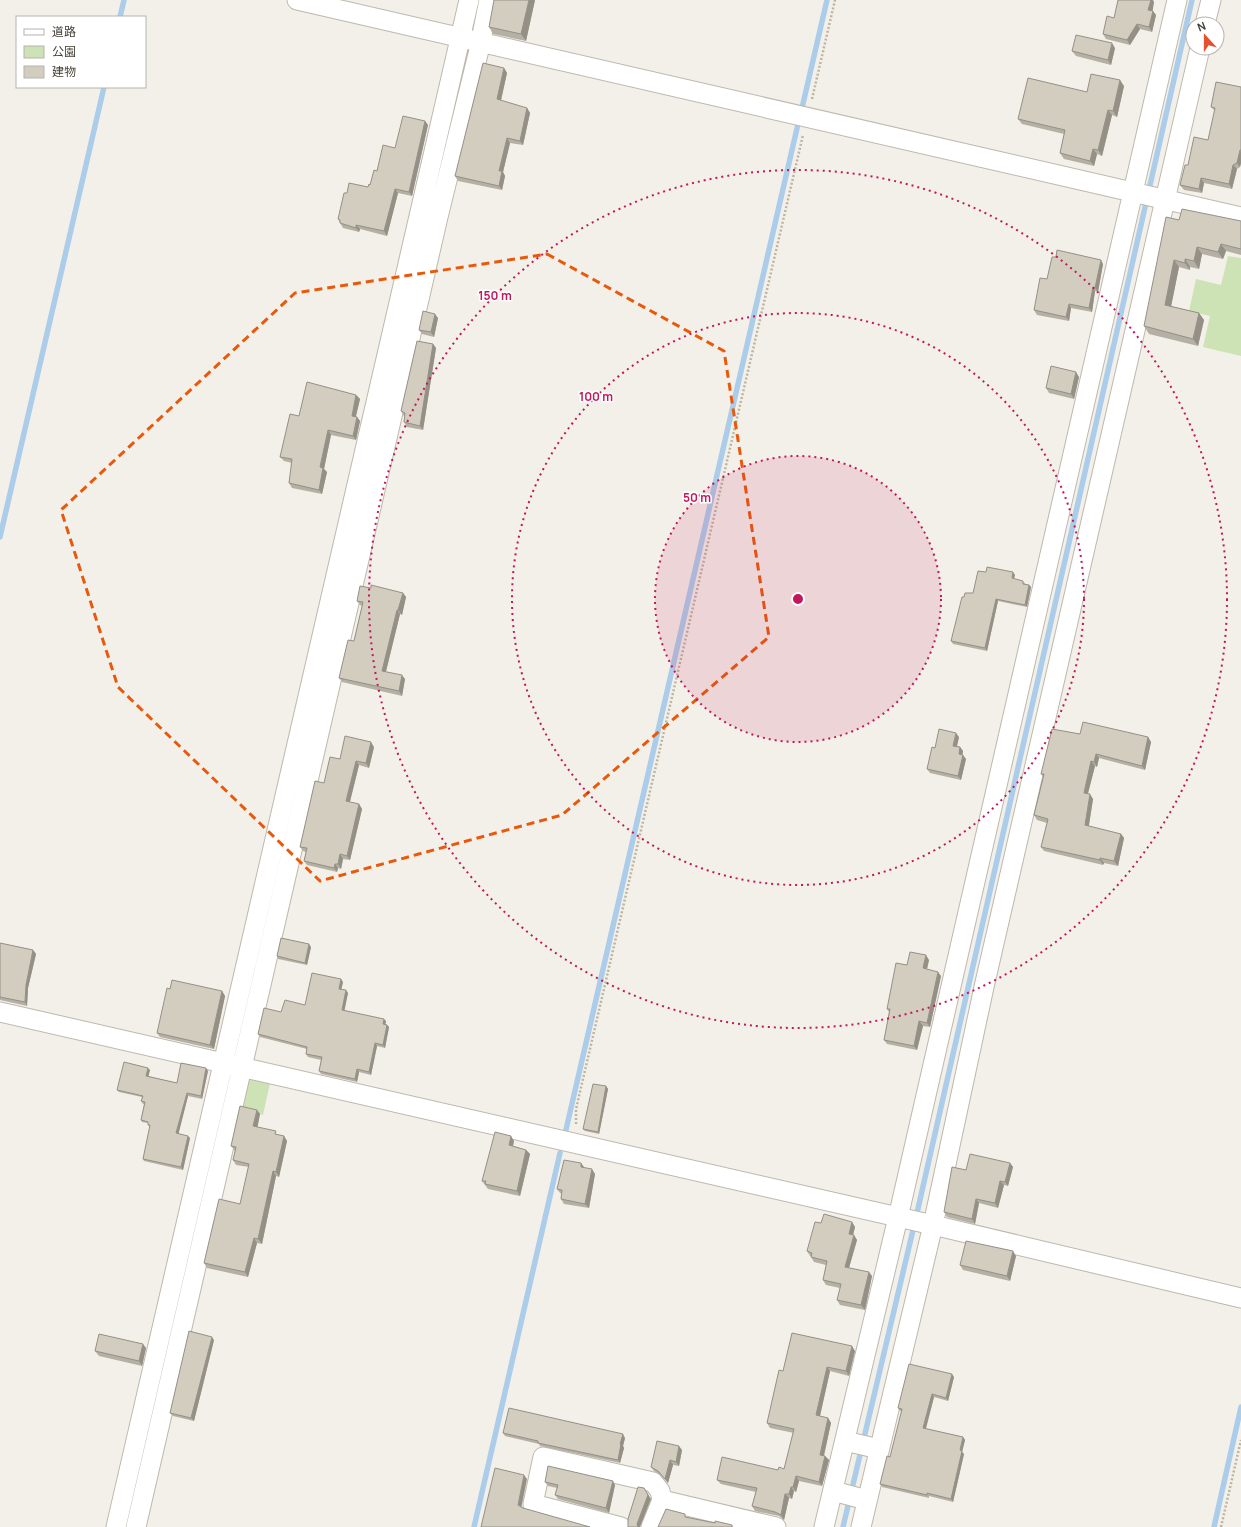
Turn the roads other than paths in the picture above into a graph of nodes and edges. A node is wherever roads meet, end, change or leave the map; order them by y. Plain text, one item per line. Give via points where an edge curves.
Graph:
1 (297, 0) edge
2 (469, 0) edge
3 (489, 0) edge
4 (1177, 0) edge
5 (1211, 0) edge
6 (1207, 16) edge
7 (470, 40) junction
8 (1197, 56) edge
9 (1149, 196) junction
10 (1241, 217) edge
11 (0, 1012) edge
12 (233, 1065) junction
13 (915, 1221) junction
14 (1241, 1298) edge
15 (862, 1445) junction
16 (850, 1495) junction
17 (662, 1500) junction
18 (116, 1527) edge
19 (136, 1527) edge
20 (621, 1527) edge
21 (651, 1527) edge
22 (776, 1527) edge
23 (824, 1527) edge
24 (861, 1527) edge

1 - 7 street
2 - 7 street
3 - 7 street
4 - 9 street
5 - 6 street
7 - 9 street
7 - 12 street via 426,270
8 - 9 street
9 - 10 street
9 - 13 street
9 - 13 street via 984,987
11 - 12 street
12 - 13 street
12 - 18 street
12 - 19 street
13 - 14 street
13 - 15 street
13 - 15 street
15 - 16 street
15 - 16 street
16 - 23 street
16 - 24 street
17 - 20 street via 660,1491 653,1482 543,1457 533,1504
17 - 21 street
17 - 22 street

